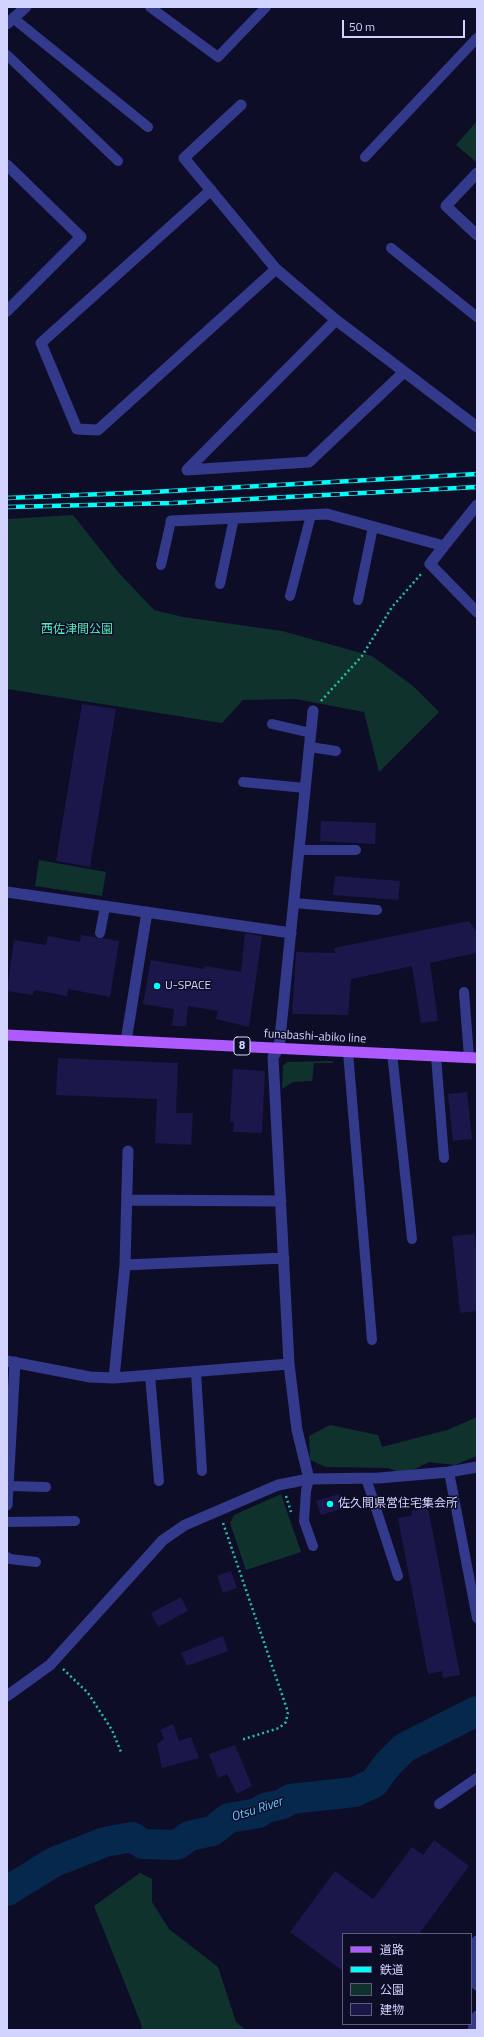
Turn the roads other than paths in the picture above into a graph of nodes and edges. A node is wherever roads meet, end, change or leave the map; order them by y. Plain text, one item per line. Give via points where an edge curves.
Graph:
1 (26, 7) edge
2 (150, 7) edge
3 (266, 7) edge
4 (10, 21) edge
5 (477, 38) edge
6 (7, 55) edge
7 (241, 105) dead end
8 (148, 127) dead end
9 (365, 156) dead end
10 (118, 161) dead end
11 (7, 165) edge
12 (477, 173) edge
13 (211, 190) junction
14 (477, 235) edge
15 (391, 248) dead end
16 (276, 269) junction
17 (7, 311) edge
18 (477, 317) edge
19 (336, 320) junction
20 (404, 372) junction
21 (477, 427) edge
22 (477, 505) edge
23 (311, 515) junction
24 (234, 518) junction
25 (171, 521) joint
26 (373, 527) junction
27 (444, 546) junction
28 (161, 565) dead end
29 (220, 584) dead end
30 (290, 596) dead end
31 (358, 600) dead end
32 (477, 612) edge
33 (312, 711) road end
34 (272, 724) dead end
35 (311, 732) junction
36 (310, 747) junction
37 (336, 751) dead end
38 (243, 782) dead end
39 (305, 788) junction
40 (300, 850) junction
41 (356, 850) dead end
42 (7, 892) edge
43 (294, 903) junction
44 (105, 906) junction
45 (378, 910) dead end
46 (147, 912) junction
47 (100, 933) dead end
48 (291, 933) junction
49 (464, 992) dead end
50 (7, 1035) edge
51 (126, 1041) junction
52 (279, 1048) junction
53 (348, 1052) junction
54 (392, 1054) junction
55 (436, 1056) junction
56 (473, 1058) edge
57 (128, 1151) dead end
58 (444, 1158) dead end
59 (127, 1200) junction
60 (281, 1201) junction
61 (412, 1239) dead end
62 (284, 1258) junction
63 (125, 1266) junction
64 (372, 1340) dead end
65 (11, 1362) edge
66 (289, 1364) junction
67 (196, 1372) junction
68 (150, 1375) junction
69 (114, 1378) junction
70 (477, 1467) edge
71 (202, 1471) dead end
72 (449, 1472) junction
73 (366, 1478) junction
74 (309, 1479) junction
75 (159, 1481) dead end
76 (9, 1486) junction
77 (46, 1487) dead end
78 (7, 1505) edge
79 (75, 1521) dead end
80 (7, 1522) edge
81 (313, 1546) dead end
82 (7, 1557) edge
83 (36, 1562) dead end
84 (398, 1576) dead end
85 (477, 1618) edge
86 (7, 1696) edge
87 (477, 1778) edge
88 (439, 1804) dead end
89 (477, 1941) edge
90 (477, 1985) edge
91 (477, 2016) edge
92 (473, 2030) edge

1 - 4 street
2 - 3 lane via 218,57
4 - 8 lane
5 - 9 lane
6 - 10 lane
7 - 13 street via 184,158
11 - 17 street via 81,237
12 - 14 street via 446,206
13 - 16 street
13 - 16 street via 41,343 77,429 98,430
15 - 18 lane
16 - 19 street
19 - 20 street
19 - 20 street via 187,470 309,462
20 - 21 street
22 - 27 street
23 - 24 street
23 - 26 street via 327,514
23 - 30 lane
24 - 25 street
24 - 29 lane
25 - 28 lane
26 - 27 street
26 - 31 lane
27 - 32 street via 430,564
33 - 35 street
34 - 35 lane
35 - 36 street
36 - 37 lane
36 - 39 street
38 - 39 lane
39 - 40 street
40 - 41 lane
40 - 43 street
42 - 44 street
43 - 45 lane
43 - 48 street
44 - 46 street
44 - 47 lane
46 - 48 street
46 - 51 street
48 - 52 street
49 - 56 lane
50 - 51 main road, funabashi-abiko line / 8
51 - 52 main road, funabashi-abiko line / 8
52 - 53 main road, funabashi-abiko line / 8
52 - 60 street via 273,1057
53 - 54 main road, funabashi-abiko line / 8
53 - 64 lane
54 - 55 main road, funabashi-abiko line / 8
54 - 61 lane
55 - 56 main road, funabashi-abiko line / 8
55 - 58 lane
57 - 59 street
59 - 60 street
59 - 63 street
60 - 62 street
62 - 63 street
62 - 66 street
63 - 69 street
65 - 69 street via 90,1377
65 - 76 street
66 - 67 street
66 - 74 street via 297,1430
67 - 68 street
67 - 71 lane
68 - 69 street
68 - 75 lane
70 - 72 street
72 - 73 street
72 - 85 lane
73 - 74 street
73 - 84 lane
74 - 81 lane via 304,1521
74 - 86 street via 278,1485 218,1509 185,1525 163,1540 50,1664
76 - 77 lane
76 - 78 street
79 - 80 lane
82 - 83 lane
87 - 88 lane
89 - 90 street via 474,1959
91 - 92 street

